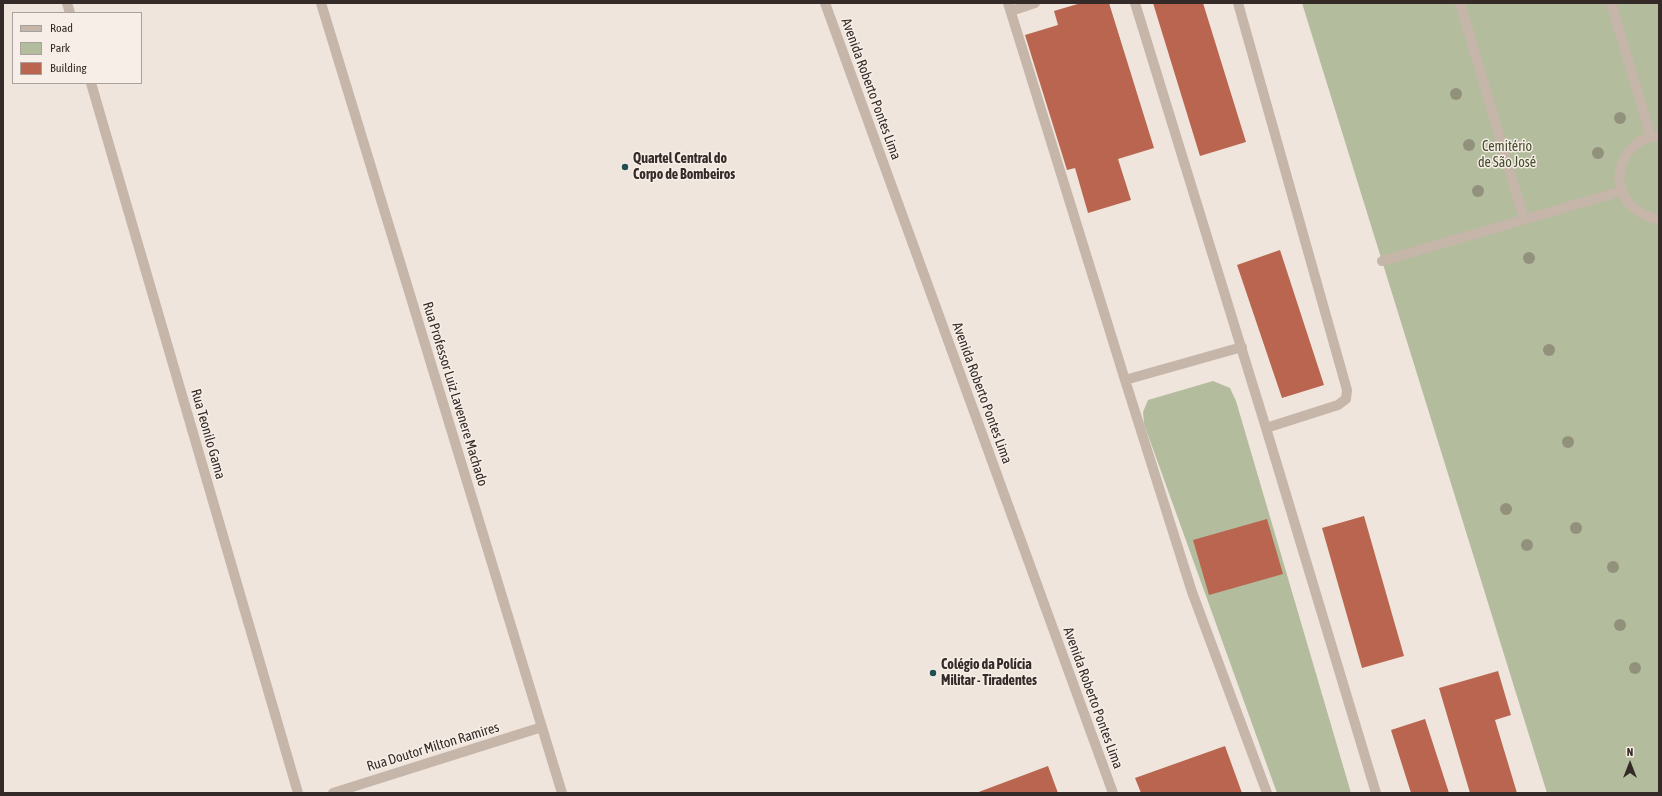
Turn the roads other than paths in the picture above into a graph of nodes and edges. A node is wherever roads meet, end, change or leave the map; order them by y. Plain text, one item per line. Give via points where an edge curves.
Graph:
1 (321, 3) edge
2 (825, 3) edge
3 (1035, 3) edge
4 (1135, 3) edge
5 (1238, 3) edge
6 (1460, 3) edge
7 (1611, 3) edge
8 (1010, 7) edge
9 (90, 84) edge
10 (1655, 136) edge
11 (1622, 191) junction
12 (1524, 219) junction
13 (1659, 219) edge
14 (1382, 261) dead end
15 (1242, 347) junction
16 (1125, 380) junction
17 (1266, 428) junction
18 (542, 728) junction
19 (298, 793) edge
20 (333, 793) edge
21 (562, 793) edge
22 (1113, 793) edge
23 (1267, 793) edge
24 (1376, 793) edge

1 - 18 street, Rua Professor Luiz Lavenere Machado
2 - 22 street, Avenida Roberto Pontes Lima
3 - 8 street
4 - 15 street
5 - 17 street via 1347,390 1346,399 1338,405
6 - 12 street
7 - 10 street
8 - 16 street
9 - 19 street, Rua Teonilo Gama
10 - 11 street via 1638,142 1628,152 1620,171
11 - 12 street
11 - 13 street via 1628,203 1639,212
12 - 14 street
15 - 16 street
15 - 17 street
16 - 23 street via 1192,592
17 - 24 street
18 - 20 street, Rua Doutor Milton Ramires
18 - 21 street, Rua Professor Luiz Lavenere Machado

